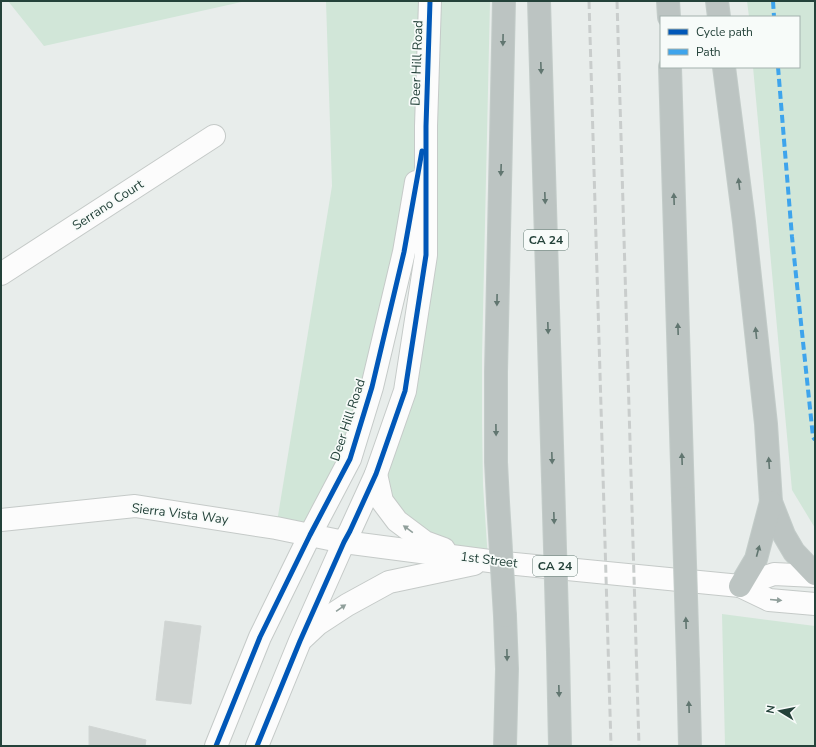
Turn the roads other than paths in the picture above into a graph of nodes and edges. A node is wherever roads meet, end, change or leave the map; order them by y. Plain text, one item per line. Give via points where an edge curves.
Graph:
1 (430, 1) edge
2 (504, 1) edge
3 (539, 1) edge
4 (668, 1) edge
5 (717, 1) edge
6 (669, 16) edge
7 (719, 16) edge
8 (670, 68) edge
9 (724, 68) edge
10 (426, 126) junction
11 (214, 136) dead end
12 (1, 274) edge
13 (376, 474) junction
14 (771, 502) junction
15 (1, 520) edge
16 (310, 535) junction
17 (344, 542) junction
18 (478, 559) junction
19 (815, 575) edge
20 (740, 586) junction
21 (815, 604) edge
22 (300, 641) junction
23 (216, 746) edge
24 (257, 746) edge
25 (505, 746) edge
26 (560, 746) edge
27 (690, 746) edge

1 - 10 street, Deer Hill Road
2 -> 25 highway, bridge via 496,462 507,669
3 -> 26 highway, CA 24, bridge
4 - 6 highway
5 - 7 highway
27 -> 8 highway, bridge
14 -> 9 highway via 766,424
10 - 13 street, Deer Hill Road via 426,255 405,391
10 - 16 street, Deer Hill Road via 404,252 372,387 350,459
11 - 12 street, Serrano Court
13 - 17 street, Deer Hill Road
18 -> 13 street via 426,542 397,521 382,501
14 - 19 highway via 794,552
20 -> 14 highway via 756,559
15 - 16 street, Sierra Vista Way via 135,506
16 - 17 street, 1st Street
16 - 23 street, Deer Hill Road via 260,637
17 - 18 street, 1st Street
17 - 22 street, Deer Hill Road
18 - 20 street, 1st Street
22 -> 18 street via 318,624 347,604 389,582
19 - 20 street, 1st Street via 774,574
20 -> 21 street, 1st Street via 769,600
22 - 24 street, Deer Hill Road

